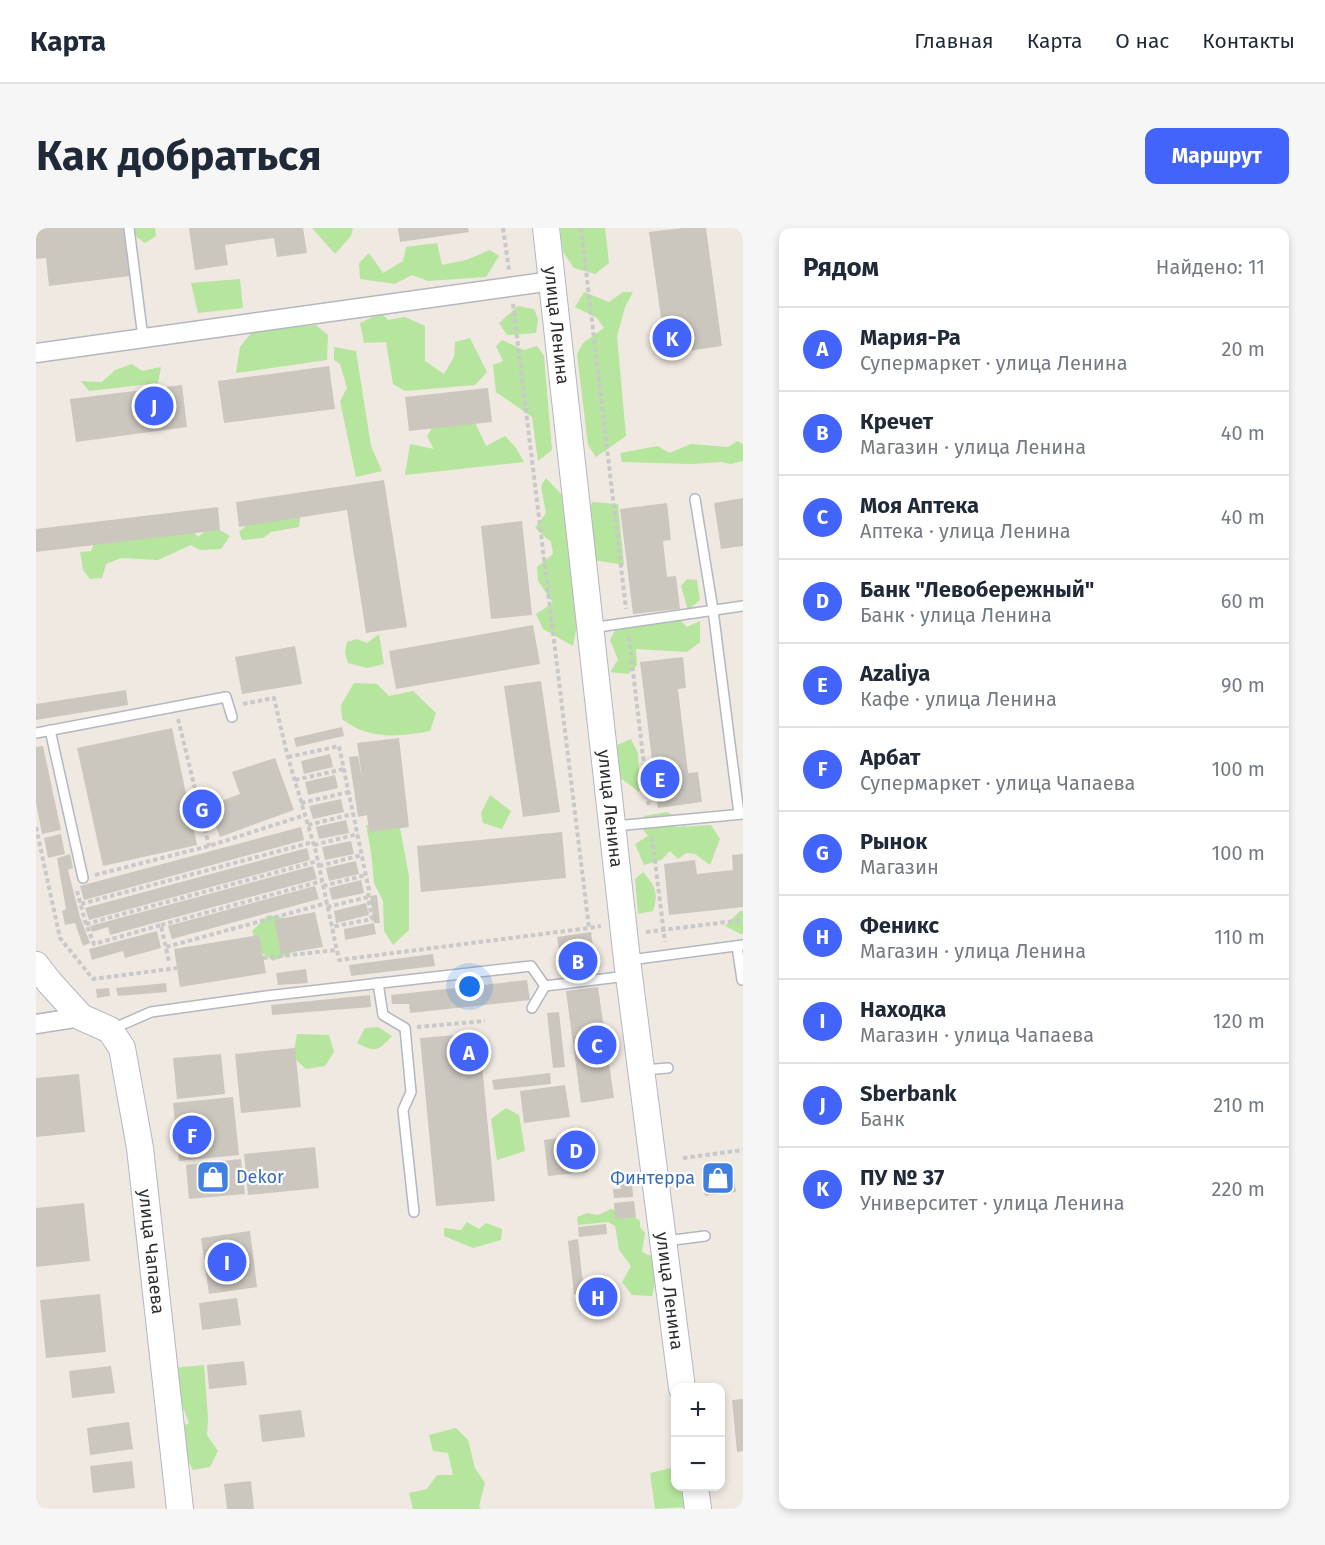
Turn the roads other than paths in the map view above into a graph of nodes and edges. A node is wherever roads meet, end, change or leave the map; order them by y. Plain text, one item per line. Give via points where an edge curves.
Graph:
1 (129, 228) edge
2 (546, 228) edge
3 (552, 281) junction
4 (143, 338) junction
5 (36, 353) edge
6 (695, 500) dead end
7 (743, 606) edge
8 (713, 610) junction
9 (591, 628) junction
10 (232, 717) dead end
11 (50, 730) junction
12 (36, 733) edge
13 (741, 814) edge
14 (612, 826) junction
15 (83, 878) road end
16 (740, 946) edge
17 (36, 965) edge
18 (628, 968) junction
19 (742, 980) edge
20 (378, 983) junction
21 (545, 986) junction
22 (532, 1008) dead end
23 (81, 1017) junction
24 (36, 1023) edge
25 (110, 1030) junction
26 (668, 1068) dead end
27 (641, 1070) junction
28 (414, 1212) dead end
29 (705, 1236) dead end
30 (663, 1241) junction
31 (681, 1383) edge
32 (696, 1491) edge
33 (180, 1509) edge
34 (698, 1509) edge

1 - 4 lane
2 - 3 main road, улица Ленина
3 - 4 street
3 - 9 main road, улица Ленина
4 - 5 street
6 - 8 lane
7 - 8 lane
8 - 9 lane
8 - 13 lane
9 - 14 main road, улица Ленина
10 - 11 lane via 226,697
11 - 12 lane
11 - 15 lane
13 - 14 lane
14 - 18 main road, улица Ленина
16 - 18 lane via 666,955
16 - 19 lane
17 - 23 main road
18 - 21 lane
18 - 27 main road, улица Ленина
20 - 21 lane via 531,966
20 - 25 lane via 151,1012
20 - 28 lane via 383,1015 405,1028 411,1092 403,1110
21 - 22 lane
23 - 24 street
23 - 25 main road
25 - 33 main road, улица Чапаева via 122,1048 140,1148
26 - 27 lane
27 - 30 main road, улица Ленина via 645,1131
29 - 30 lane
30 - 31 main road, улица Ленина
32 - 34 main road

